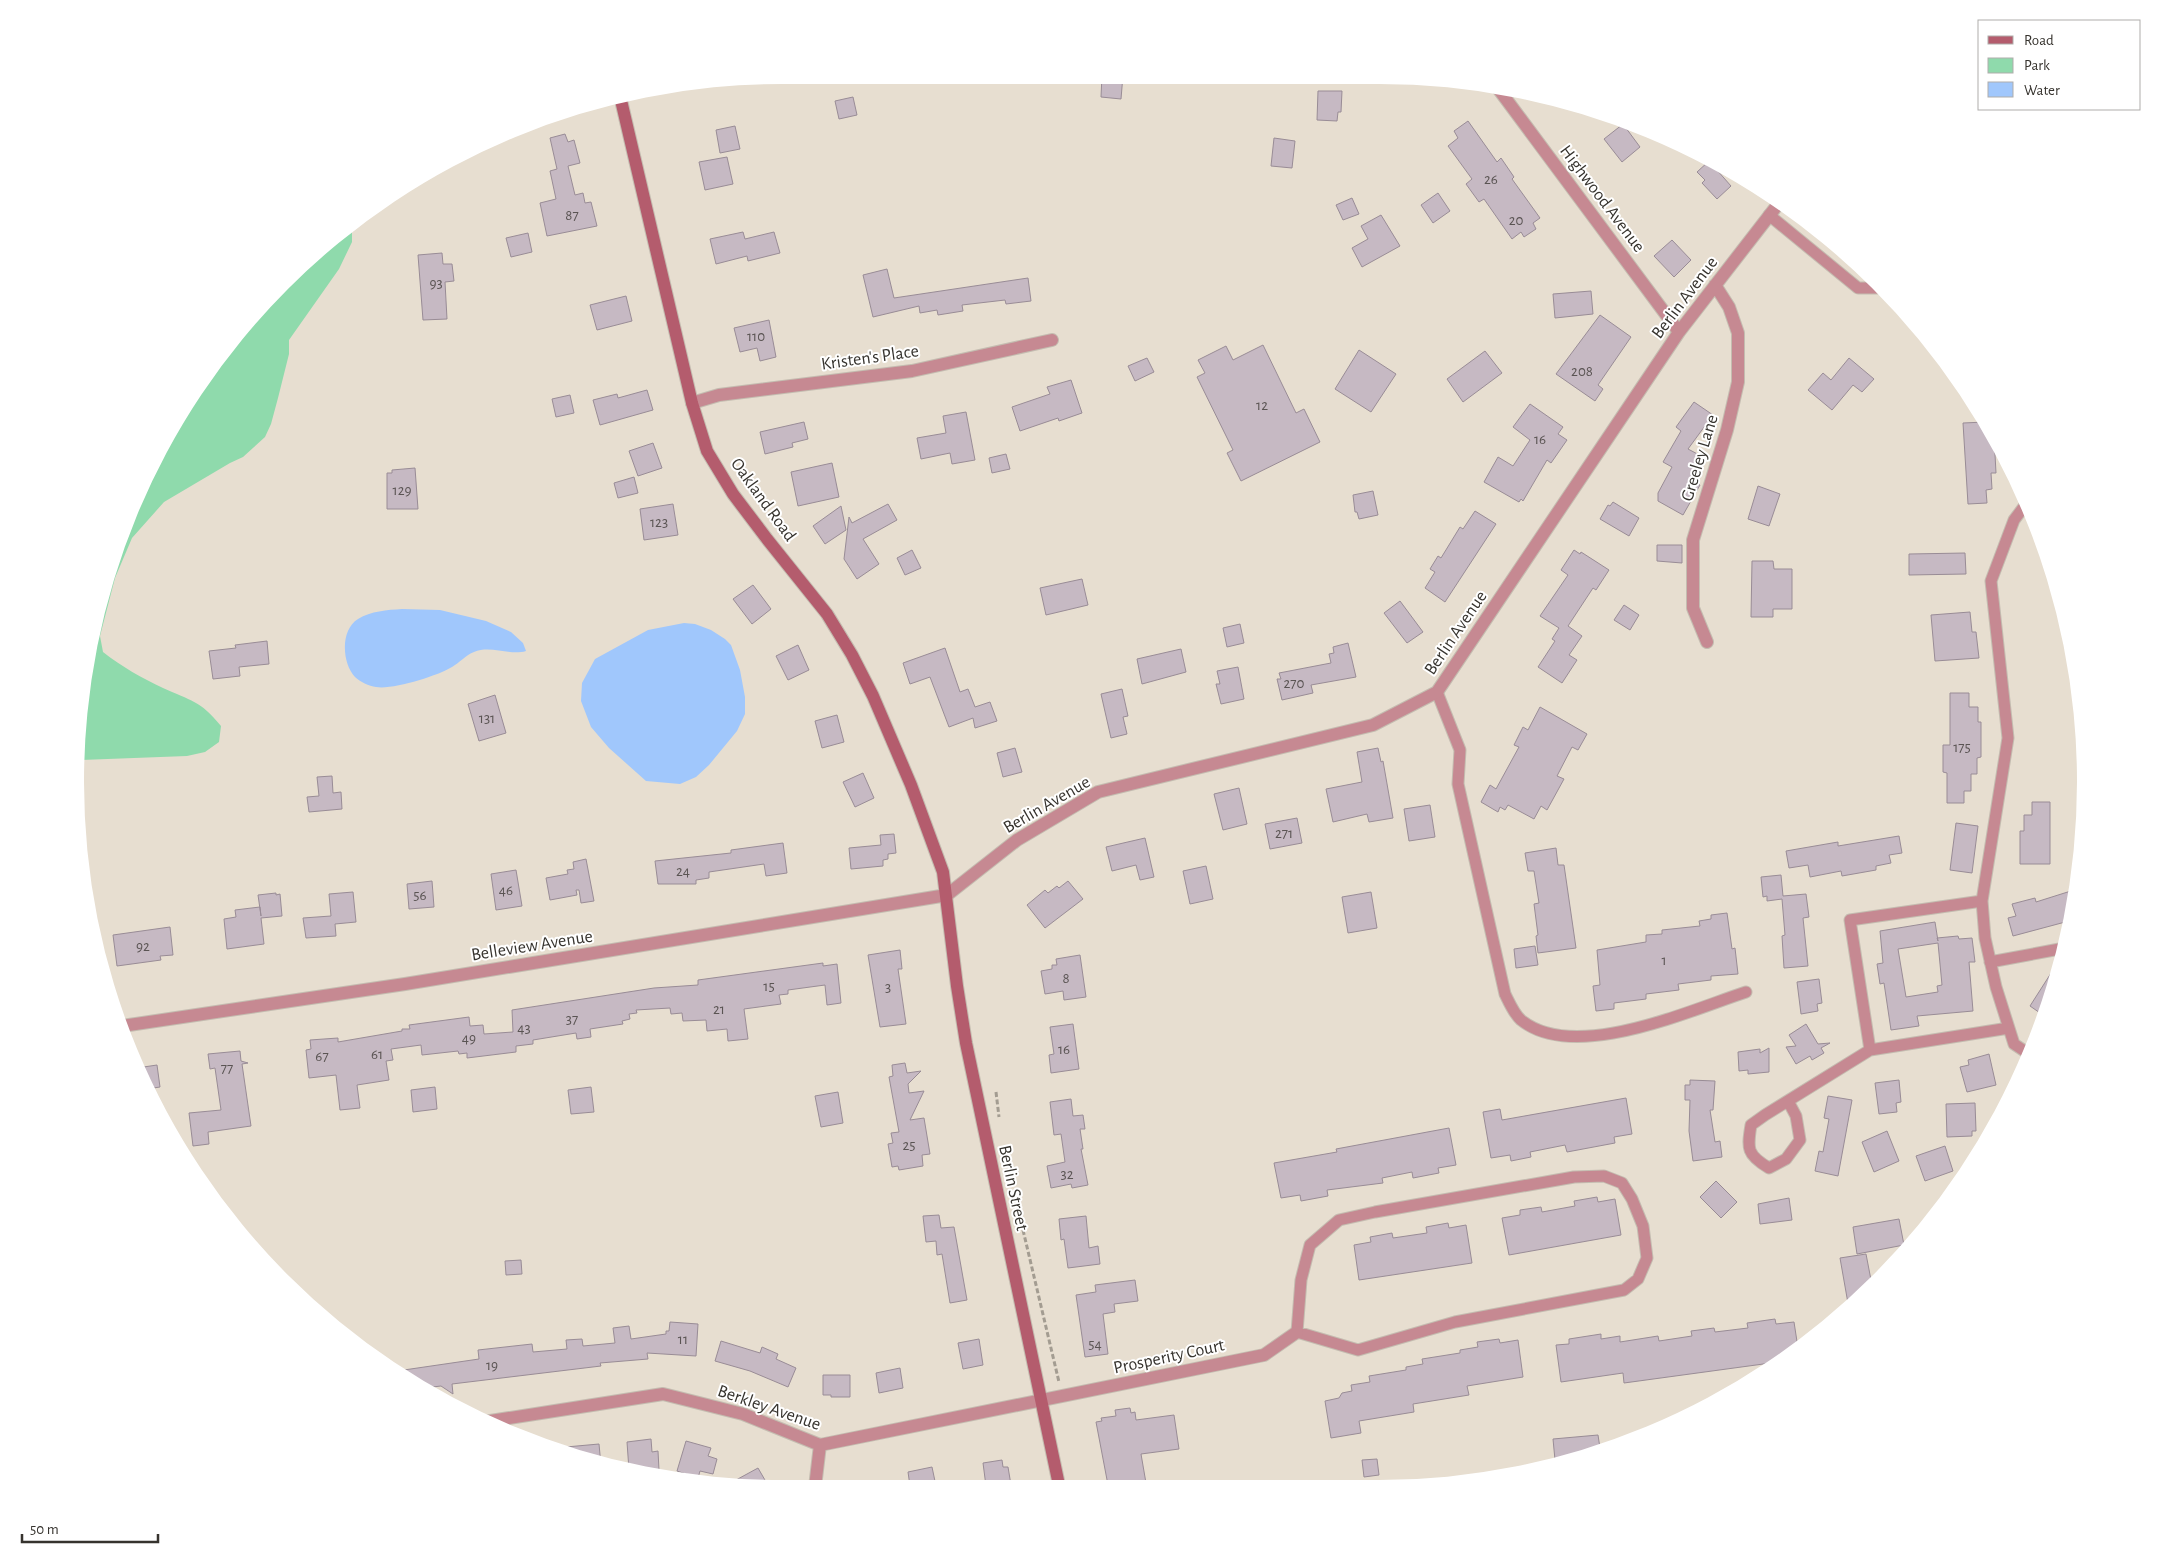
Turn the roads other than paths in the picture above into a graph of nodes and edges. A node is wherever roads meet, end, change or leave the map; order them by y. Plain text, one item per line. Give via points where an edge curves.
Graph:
1 (1503, 95) edge
2 (622, 103) edge
3 (1775, 207) edge
4 (1769, 215) junction
5 (1715, 285) junction
6 (1873, 288) edge
7 (1679, 332) junction
8 (1052, 340) dead end
9 (692, 403) junction
10 (2022, 510) edge
11 (1707, 642) dead end
12 (1437, 692) junction
13 (948, 895) junction
14 (1982, 901) junction
15 (2056, 950) edge
16 (1990, 962) junction
17 (1746, 992) dead end
18 (128, 1025) edge
19 (2009, 1028) junction
20 (1870, 1050) junction
21 (2023, 1051) edge
22 (1788, 1101) junction
23 (1297, 1332) junction
24 (1041, 1401) junction
25 (499, 1420) edge
26 (820, 1445) junction
27 (816, 1480) edge
28 (1058, 1480) edge

1 - 7 street, Highwood Avenue
2 - 9 main road, Oakland Road
3 - 4 street, Berlin Avenue
4 - 5 street, Berlin Avenue
4 - 6 lane via 1858,288
5 - 7 street, Berlin Avenue
5 - 11 street, Greeley Lane via 1729,307 1738,333 1738,382 1728,430 1693,540 1693,608
7 - 12 street, Berlin Avenue
8 - 9 street, Kristen's Place via 912,371 719,395
9 - 13 main road, Oakland Road via 707,451 733,494 827,614 865,680 936,848
10 - 14 lane via 2014,520 1991,581 2008,738
12 - 13 street, Berlin Avenue via 1373,725 1098,792 1017,840
12 - 17 lane via 1460,750 1458,784 1505,994 1520,1019 1540,1031 1561,1037 1593,1036 1639,1027
13 - 18 street, Belleview Avenue via 405,984
13 - 24 main road, Berlin Street via 956,986 966,1043
14 - 16 lane
14 - 20 lane via 1850,920
15 - 16 lane
16 - 19 lane
19 - 20 lane
19 - 21 lane via 2014,1044
20 - 22 lane
22 - 22 lane via 1751,1125 1748,1144 1753,1158 1769,1168 1786,1159 1800,1140 1796,1116
23 - 23 lane via 1301,1280 1310,1245 1339,1220 1574,1177 1604,1176 1622,1183 1644,1226 1647,1258 1638,1280 1624,1290 1455,1322 1358,1350
23 - 24 street, Prosperity Court via 1264,1355
24 - 26 street, Berkley Avenue
24 - 28 main road, Berlin Street
25 - 26 street, Berkley Avenue via 663,1394 742,1414
26 - 27 street

